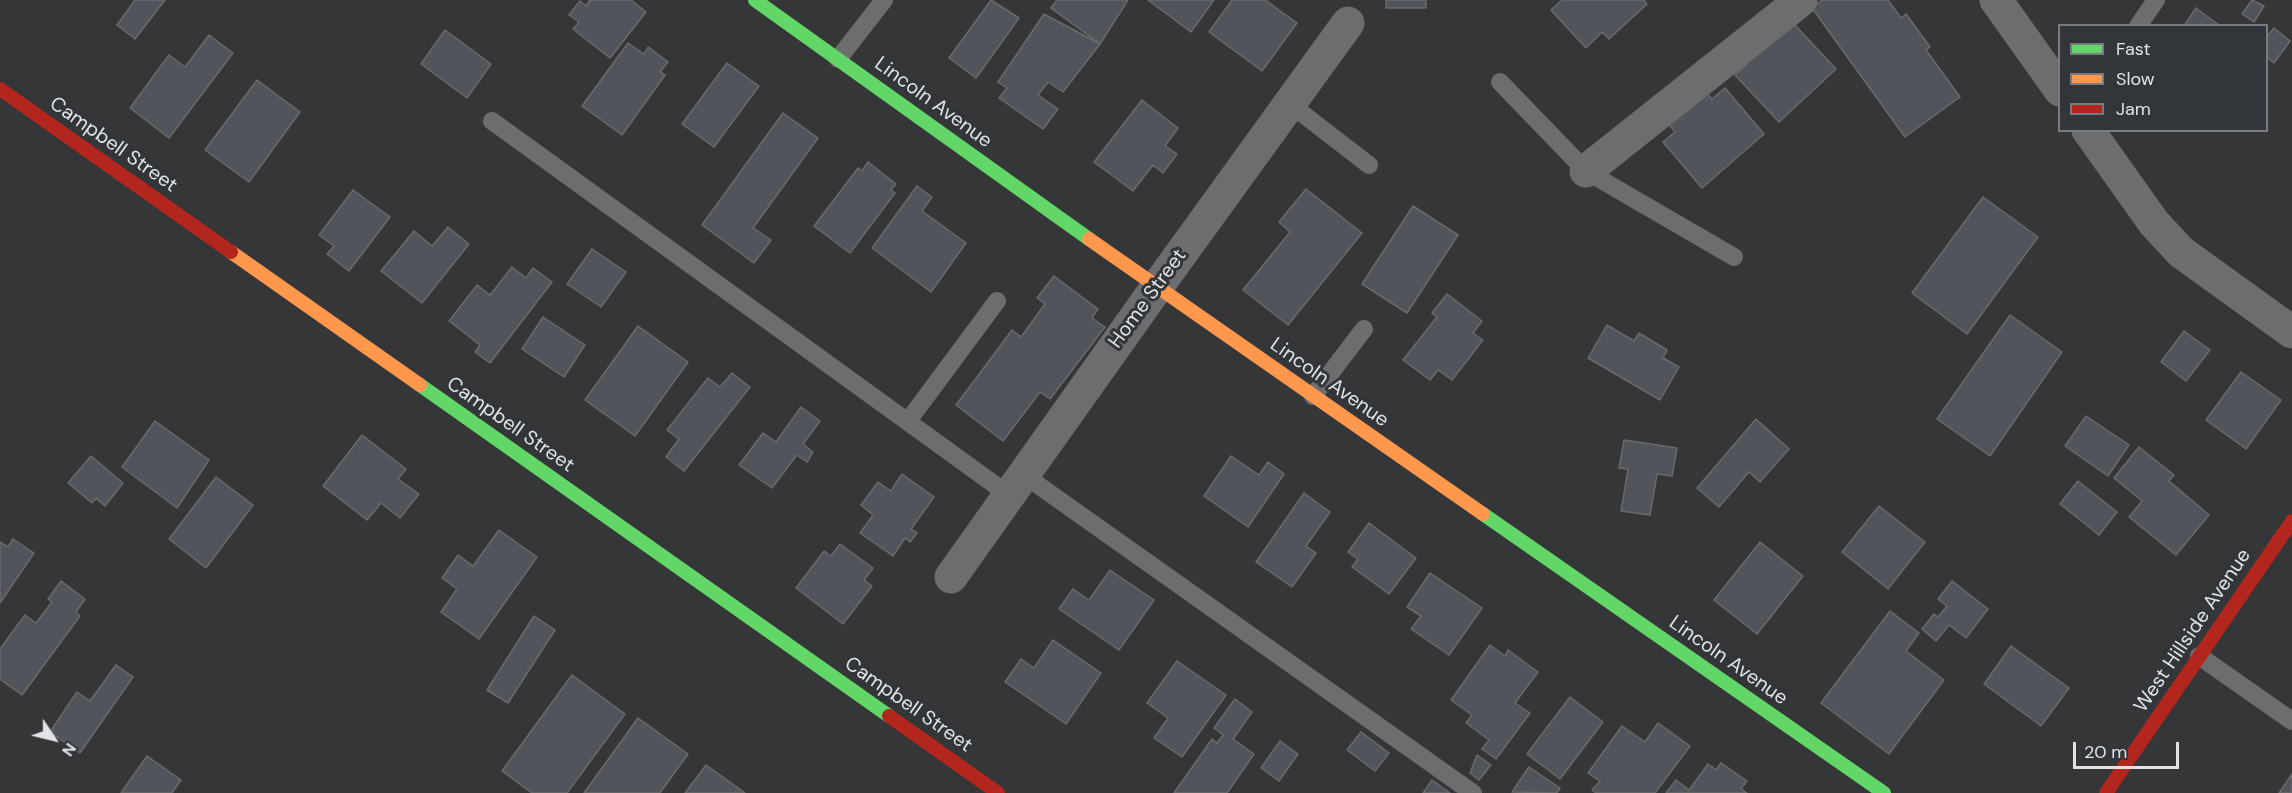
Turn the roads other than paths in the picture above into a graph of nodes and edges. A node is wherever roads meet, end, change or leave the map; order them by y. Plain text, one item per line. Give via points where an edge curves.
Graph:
1 (755, 0) edge
2 (884, 0) edge
3 (1801, 0) edge
4 (1996, 0) edge
5 (2156, 0) edge
6 (1348, 24) dead end
7 (2139, 24) edge
8 (838, 59) junction
9 (1500, 82) dead end
10 (2058, 87) edge
11 (0, 89) edge
12 (1290, 104) junction
13 (492, 121) dead end
14 (2089, 132) edge
15 (1369, 165) dead end
16 (1586, 171) junction
17 (1734, 256) dead end
18 (1156, 287) junction
19 (997, 301) dead end
20 (1364, 329) dead end
21 (2292, 332) edge
22 (1313, 396) junction
23 (908, 421) junction
24 (1016, 485) junction
25 (2292, 521) edge
26 (951, 577) dead end
27 (2199, 656) junction
28 (2292, 721) edge
29 (987, 790) edge
30 (1473, 793) edge
31 (1884, 793) edge
32 (2106, 793) edge

1 - 8 street, Lincoln Avenue
2 - 8 lane
3 - 16 street
4 - 10 street
5 - 7 lane
6 - 12 street, Home Street
8 - 18 street, Lincoln Avenue
9 - 16 lane
11 - 29 street, Campbell Street
12 - 15 lane
12 - 18 street, Home Street
13 - 23 lane
14 - 21 street via 2154,223 2181,252
16 - 17 lane
18 - 22 street, Lincoln Avenue
18 - 24 street, Home Street
19 - 23 lane
20 - 22 lane
22 - 31 street, Lincoln Avenue
23 - 24 lane
24 - 26 street, Home Street
24 - 30 lane
25 - 27 street, West Hillside Avenue
27 - 28 lane
27 - 32 street, West Hillside Avenue

